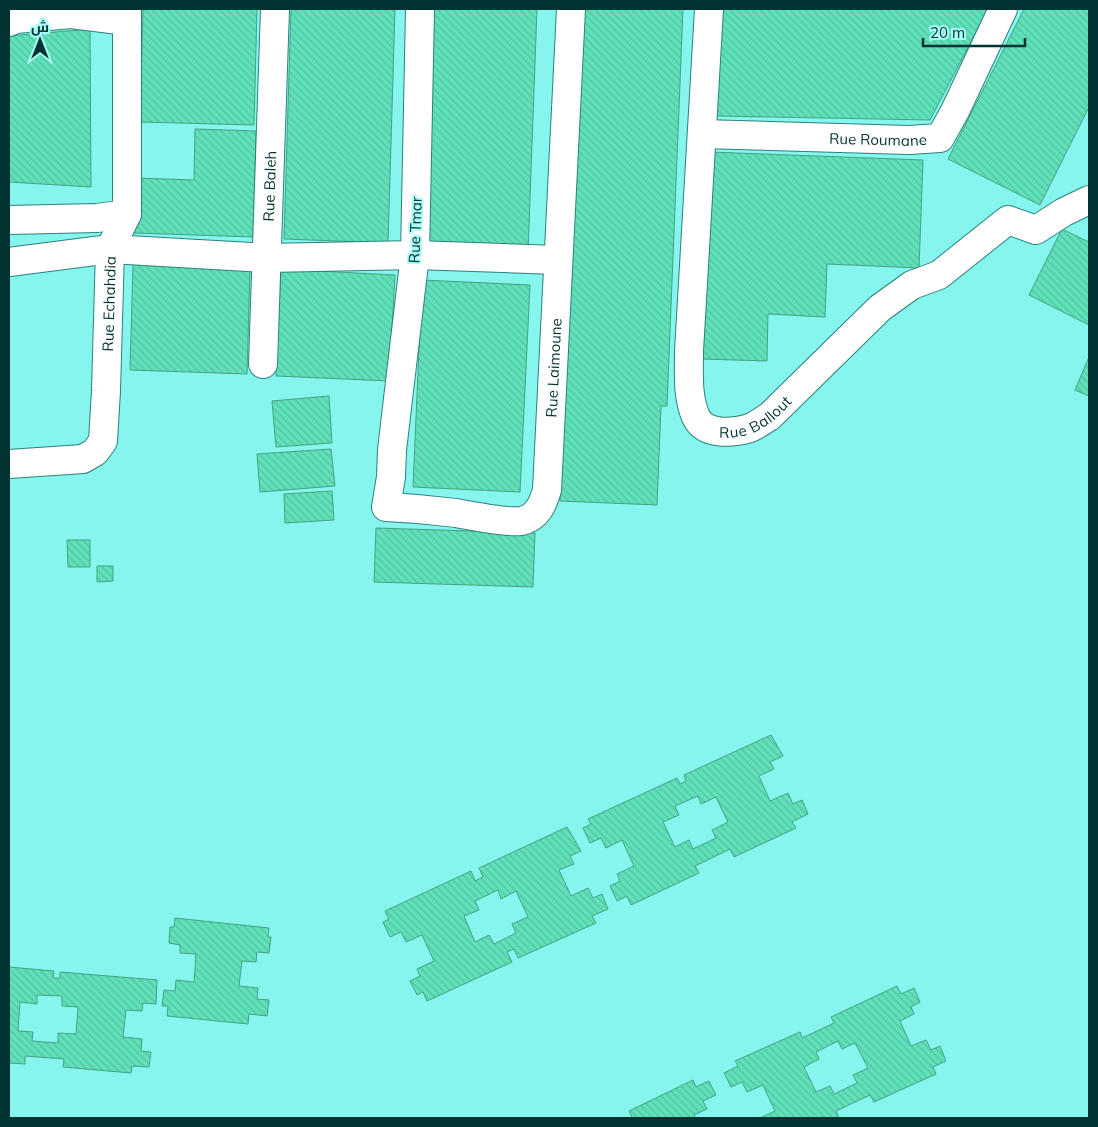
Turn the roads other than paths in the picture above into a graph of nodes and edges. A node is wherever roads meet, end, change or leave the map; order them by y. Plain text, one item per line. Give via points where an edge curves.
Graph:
1 (275, 9) edge
2 (420, 9) edge
3 (571, 9) edge
4 (709, 9) edge
5 (1003, 9) edge
6 (127, 15) edge
7 (9, 22) edge
8 (702, 134) junction
9 (1089, 200) edge
10 (126, 214) junction
11 (9, 220) edge
12 (110, 249) junction
13 (416, 255) junction
14 (267, 258) junction
15 (557, 260) junction
16 (9, 262) edge
17 (263, 364) dead end
18 (392, 450) joint
19 (9, 464) edge

1 - 14 street, Rue Baleh
2 - 13 street, Rue Tmar
3 - 15 street, Rue Laimoune
4 - 8 street, Rue Ballout
5 - 8 street, Rue Roumane via 940,138 909,140
6 - 7 street via 71,14
6 - 10 street, Rue Echahdia
8 - 9 street, Rue Ballout via 689,376 691,401 697,419 710,430 728,432 751,427 770,416 880,308 912,285 939,275 1008,220 1036,230
10 - 11 street via 97,218
10 - 12 street, Rue Echahdia
12 - 14 street
12 - 16 street
12 - 19 street, Rue Echahdia via 103,441 95,452 83,459
13 - 14 street
13 - 15 street
13 - 18 street, Rue Tmar
14 - 17 street, Rue Baleh
15 - 18 street, Rue Laimoune via 547,490 535,515 522,521 386,507

